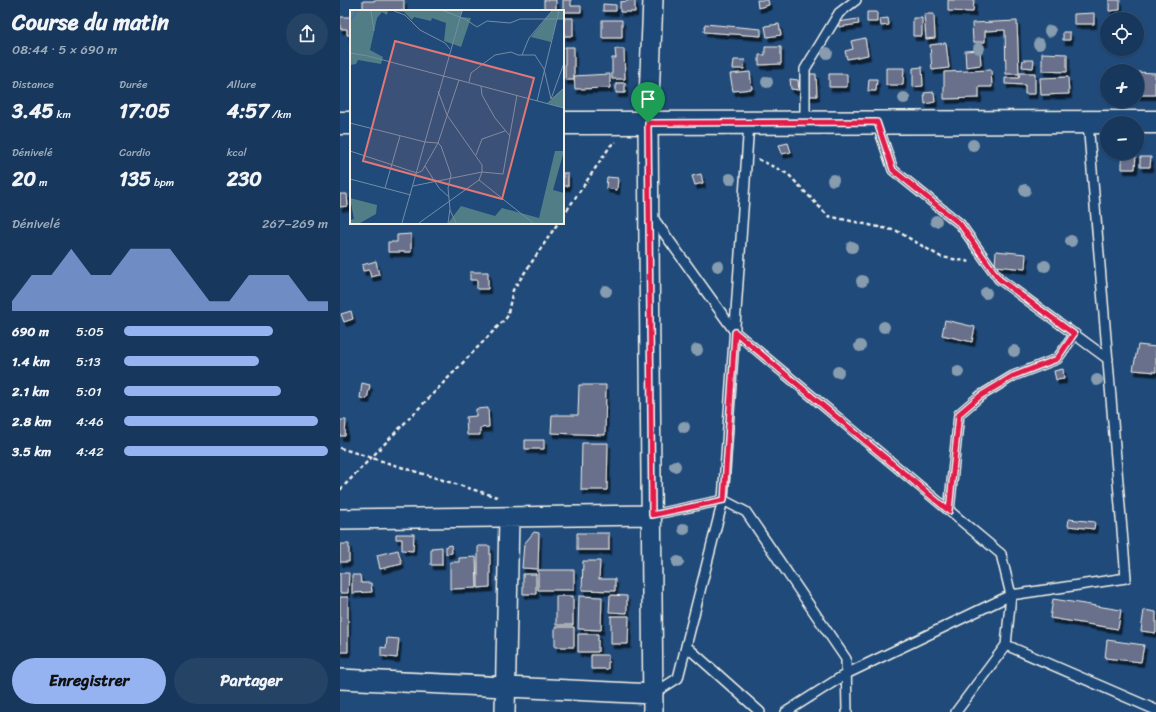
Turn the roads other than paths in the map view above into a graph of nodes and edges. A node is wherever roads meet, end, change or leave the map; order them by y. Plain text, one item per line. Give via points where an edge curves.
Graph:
1 (653, 0) edge
2 (856, 0) edge
3 (805, 122) junction
4 (877, 122) junction
5 (1088, 122) junction
6 (1156, 122) edge
7 (564, 123) edge
8 (648, 123) junction
9 (749, 123) junction
10 (649, 212) junction
11 (735, 332) junction
12 (1074, 334) junction
13 (1108, 359) junction
14 (724, 500) junction
15 (949, 511) junction
16 (652, 515) junction
17 (509, 517) junction
18 (340, 519) edge
19 (1011, 595) junction
20 (1006, 645) junction
21 (686, 646) junction
22 (846, 674) junction
23 (340, 679) edge
24 (505, 688) junction
25 (653, 703) edge
26 (1156, 710) edge
27 (504, 712) edge
28 (760, 712) edge
29 (786, 712) edge
30 (847, 712) edge
31 (956, 712) edge

1 - 8 street
2 - 3 lane via 839,12 805,69
3 - 4 main road
3 - 9 main road
4 - 5 main road
4 - 12 lane via 893,170 960,224 999,279
5 - 6 main road
5 - 13 lane
7 - 8 main road
8 - 9 main road
8 - 10 street
9 - 11 lane
10 - 11 lane
10 - 16 street
11 - 14 lane
11 - 15 lane
12 - 13 lane
12 - 15 lane via 1057,359 1013,376 980,396 959,414
13 - 19 lane via 1126,578
14 - 16 lane
14 - 21 lane
14 - 22 lane via 746,512 846,659
15 - 19 lane via 1001,554
16 - 17 street
16 - 25 street
17 - 18 street
17 - 24 street
19 - 20 lane
19 - 22 lane
20 - 26 lane
20 - 31 lane
21 - 25 lane via 678,678
21 - 28 lane
22 - 29 lane
22 - 30 lane
23 - 24 street
24 - 25 street
24 - 27 street

